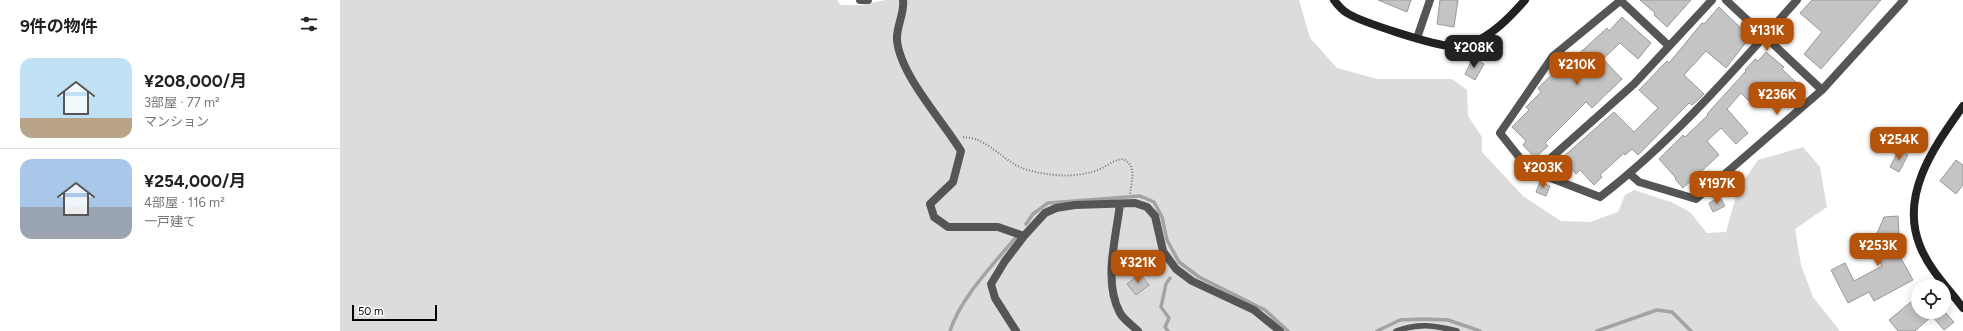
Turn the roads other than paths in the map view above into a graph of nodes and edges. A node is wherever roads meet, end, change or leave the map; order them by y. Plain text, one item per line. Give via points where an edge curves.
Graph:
1 (860, 0) edge
2 (868, 0) edge
3 (903, 0) edge
4 (1334, 0) edge
5 (1430, 0) edge
6 (1525, 0) edge
7 (1620, 0) edge
8 (1712, 0) edge
9 (1726, 0) edge
10 (1797, 0) edge
11 (1904, 0) edge
12 (1764, 36) junction
13 (1417, 38) junction
14 (1669, 46) junction
15 (1822, 90) junction
16 (1963, 106) edge
17 (1535, 172) junction
18 (1630, 174) junction
19 (1120, 204) junction
20 (1024, 236) junction
21 (1963, 308) edge
22 (1016, 331) edge
23 (1138, 331) edge
24 (1280, 331) edge
25 (1396, 331) edge
26 (1456, 331) edge

1 - 2 street
3 - 20 street via 897,40 904,60 925,99 961,152 953,182 930,204 934,217 948,227 998,227
4 - 13 street via 1347,13
5 - 13 street
6 - 13 street via 1509,18 1484,37 1469,44 1452,46
7 - 14 street
7 - 17 street via 1553,56 1500,133
8 - 14 street
9 - 12 street
10 - 12 street
11 - 15 street
12 - 15 street
12 - 18 street via 1693,114
14 - 17 street via 1634,84
15 - 18 street via 1696,199 1639,182
16 - 21 street via 1923,170 1914,195 1914,219 1919,245 1931,267
17 - 18 street via 1600,197
19 - 20 street via 1056,208 1045,213
19 - 23 street via 1111,282 1113,297 1121,315
19 - 24 street via 1135,203 1148,206 1155,216 1163,251 1176,269 1192,281 1254,310
20 - 22 street via 991,284 996,298
25 - 26 lane via 1430,324

